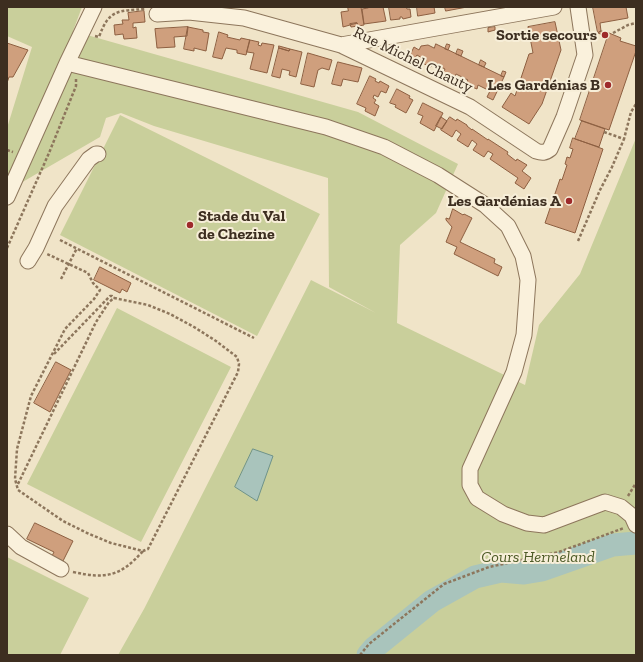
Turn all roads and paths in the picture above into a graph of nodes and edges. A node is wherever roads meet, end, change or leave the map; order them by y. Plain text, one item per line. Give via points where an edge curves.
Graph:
1 (94, 7) edge
2 (554, 7) edge
3 (578, 7) edge
4 (153, 12) joint
5 (243, 13) edge
6 (636, 23) edge
7 (613, 33) dead end
8 (91, 34) dead end
9 (341, 45) junction
10 (71, 64) junction
11 (636, 104) edge
12 (604, 132) dead end
13 (624, 139) junction
14 (98, 154) dead end
15 (7, 197) edge
16 (60, 240) dead end
17 (578, 241) dead end
18 (7, 248) edge
19 (36, 248) junction
20 (77, 248) junction
21 (28, 261) dead end
22 (69, 264) junction
23 (61, 279) dead end
24 (114, 298) junction
25 (254, 338) dead end
26 (50, 361) junction
27 (18, 484) junction
28 (636, 524) edge
29 (7, 534) edge
30 (143, 551) junction
31 (61, 569) joint
32 (360, 655) edge

1 - 10 street
2 - 9 street
3 - 9 street, Rue Michel Chauty via 585,55 564,117 550,149 543,153 536,151 470,107
4 - 5 street, Rue Michel Chauty
4 - 8 path via 114,13 107,19 99,37
5 - 9 street, Rue Michel Chauty
6 - 7 path
10 - 15 street
10 - 18 path via 76,86 50,153
10 - 28 street via 326,127 384,147 438,175 485,205 508,226 523,256 528,280 524,335 514,372 470,469 470,485 477,498 503,514 527,523 544,525 605,502 621,507 632,516
11 - 13 path
12 - 13 path
13 - 17 path
14 - 19 street via 90,159 55,206
16 - 20 path
19 - 21 street
19 - 22 path
20 - 22 path
20 - 25 path
22 - 23 path
22 - 26 path via 88,273 100,290 65,329
24 - 26 path via 110,296
24 - 27 path via 96,322
24 - 30 path via 148,305 170,314 216,341 237,357 240,364 148,549
26 - 27 path via 31,396 21,430 15,479
27 - 30 path via 18,490 63,521 87,533
28 - 32 path via 560,552 489,567 444,584 368,644
29 - 31 street via 21,547
30 - 31 path via 133,563 119,572 103,576

